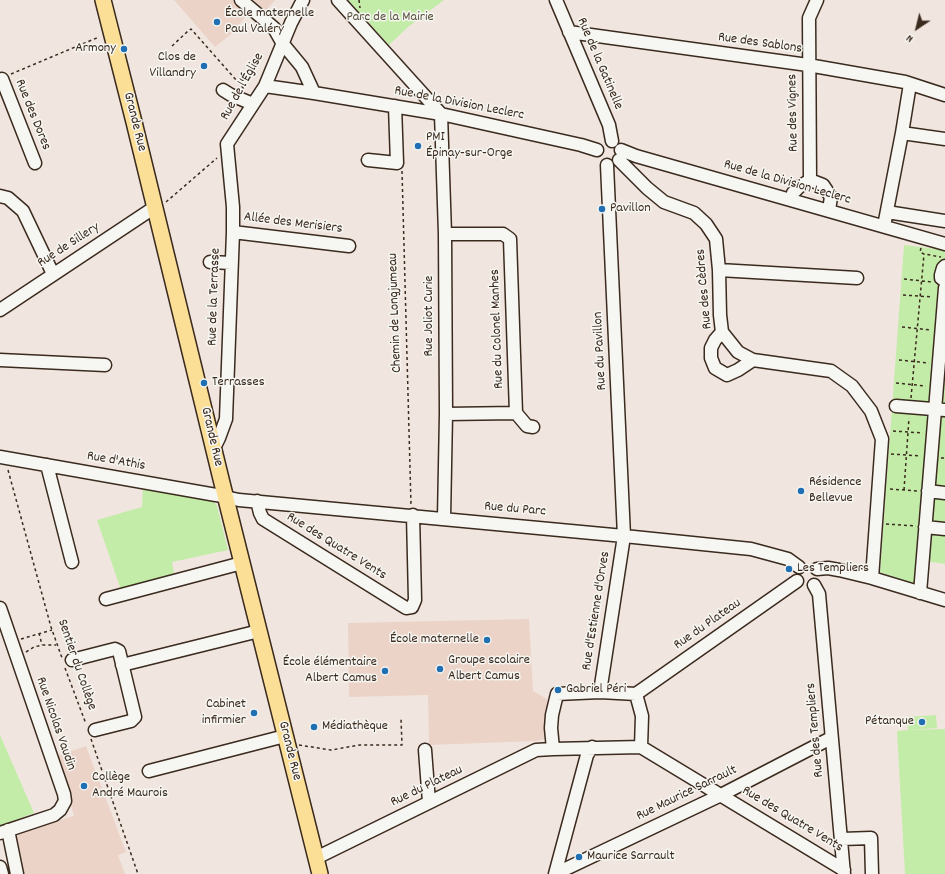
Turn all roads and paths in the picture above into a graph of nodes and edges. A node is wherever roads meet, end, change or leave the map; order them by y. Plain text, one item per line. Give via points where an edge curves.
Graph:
1 (103, 0) edge
2 (241, 0) edge
3 (303, 0) edge
4 (338, 0) edge
5 (556, 0) edge
6 (817, 0) edge
7 (291, 23) junction
8 (274, 28) junction
9 (569, 32) junction
10 (111, 33) junction
11 (283, 44) junction
12 (172, 46) dead end
13 (808, 65) junction
14 (1, 80) edge
15 (910, 84) junction
16 (223, 90) dead end
17 (314, 92) junction
18 (259, 95) junction
19 (945, 95) edge
20 (395, 106) junction
21 (442, 114) junction
22 (902, 133) junction
23 (945, 139) edge
24 (612, 141) junction
25 (227, 144) junction
26 (597, 150) junction
27 (620, 155) junction
28 (368, 160) dead end
29 (35, 163) dead end
30 (607, 165) junction
31 (402, 169) dead end
32 (810, 180) junction
33 (0, 196) edge
34 (792, 200) junction
35 (155, 207) junction
36 (829, 210) junction
37 (886, 212) junction
38 (945, 221) edge
39 (884, 226) junction
40 (233, 232) junction
41 (444, 234) junction
42 (922, 237) junction
43 (945, 244) edge
44 (349, 246) dead end
45 (924, 254) junction
46 (945, 257) edge
47 (210, 262) dead end
48 (231, 263) junction
49 (945, 266) edge
50 (719, 270) junction
51 (53, 274) junction
52 (857, 278) dead end
53 (904, 279) dead end
54 (921, 281) junction
55 (943, 287) edge
56 (903, 295) dead end
57 (920, 296) junction
58 (0, 310) edge
59 (902, 327) dead end
60 (917, 329) junction
61 (941, 331) junction
62 (722, 332) junction
63 (0, 360) edge
64 (753, 360) junction
65 (898, 360) dead end
66 (914, 362) junction
67 (938, 364) junction
68 (105, 365) dead end
69 (896, 383) dead end
70 (912, 384) junction
71 (936, 386) junction
72 (896, 406) dead end
73 (910, 407) junction
74 (940, 410) edge
75 (516, 413) junction
76 (446, 414) junction
77 (533, 428) dead end
78 (893, 431) dead end
79 (908, 432) junction
80 (932, 434) junction
81 (214, 448) junction
82 (891, 454) dead end
83 (906, 455) junction
84 (3, 457) edge
85 (931, 457) junction
86 (945, 458) edge
87 (47, 465) junction
88 (890, 488) dead end
89 (904, 490) junction
90 (928, 492) junction
91 (945, 493) edge
92 (226, 497) junction
93 (257, 501) junction
94 (412, 515) junction
95 (444, 518) junction
96 (886, 524) dead end
97 (925, 527) junction
98 (945, 529) edge
99 (624, 536) junction
100 (72, 562) dead end
101 (242, 562) junction
102 (799, 567) junction
103 (817, 570) junction
104 (872, 578) junction
105 (797, 581) junction
106 (814, 585) junction
107 (920, 594) junction
108 (106, 599) dead end
109 (945, 600) edge
110 (0, 608) edge
111 (52, 630) junction
112 (259, 631) junction
113 (39, 633) junction
114 (11, 643) junction
115 (42, 644) junction
116 (57, 645) junction
117 (17, 660) junction
118 (67, 663) junction
119 (122, 665) junction
120 (600, 692) junction
121 (636, 694) junction
122 (401, 719) dead end
123 (90, 731) junction
124 (831, 738) junction
125 (286, 740) junction
126 (592, 747) junction
127 (641, 747) junction
128 (553, 749) junction
129 (425, 750) dead end
130 (149, 771) dead end
131 (721, 795) junction
132 (429, 802) junction
133 (4, 832) edge
134 (842, 839) junction
135 (316, 858) junction
136 (0, 867) edge
137 (841, 873) edge
138 (2, 874) edge
139 (17, 874) edge
140 (138, 874) edge
141 (320, 874) edge
142 (555, 874) edge
143 (872, 874) edge

1 - 10 main road, Grande Rue
2 - 8 street
3 - 7 street, Rue de l'Église
4 - 21 street
5 - 9 street, Rue de la Gatinelle
6 - 13 street, Rue des Vignes via 809,18
7 - 8 street
7 - 11 street, Rue de l'Église
8 - 11 street
9 - 13 street, Rue des Sablons
9 - 24 street, Rue de la Gatinelle via 609,125
10 - 14 path
10 - 35 main road, Grande Rue
11 - 17 street via 302,67
11 - 18 street, Rue de l'Église
12 - 18 path via 191,29 245,90
13 - 15 street, Rue des Sablons
13 - 32 street, Rue des Vignes
14 - 29 street, Rue des Dores
15 - 19 street, Rue des Sablons
15 - 22 street
16 - 18 street, Rue de la Division Leclerc via 231,95
17 - 18 street, Rue de la Division Leclerc
17 - 20 street, Rue de la Division Leclerc
18 - 25 street, Rue de l'Église
20 - 21 street, Rue de la Division Leclerc
20 - 28 street via 397,163
21 - 26 street, Rue de la Division Leclerc
21 - 41 street, Rue Joliot Curie
22 - 23 street
22 - 37 street
24 - 26 street via 606,141
24 - 27 street via 619,146
25 - 35 path via 218,158 166,202
25 - 40 street, Rue de la Terrasse
26 - 30 street via 600,162
27 - 30 street via 611,166
27 - 34 street, Rue de la Division Leclerc via 636,156
27 - 50 street, Rue des Cèdres via 647,188 664,202 694,213 706,224 716,239
30 - 99 street, Rue du Pavillon
31 - 94 path, Chemin de Longjumeau
32 - 34 street via 799,187
32 - 36 street via 823,185 831,197
33 - 51 street via 8,198 23,211
34 - 36 street, Rue de la Division Leclerc
35 - 51 street, Rue de Sillery
35 - 81 main road, Grande Rue
36 - 39 street, Rue de la Division Leclerc
37 - 38 street
37 - 39 street
39 - 42 street, Rue de la Division Leclerc
40 - 44 street, Allée des Merisiers
40 - 48 street, Rue de la Terrasse
41 - 75 street, Rue du Colonel Manhes via 503,234 510,239
41 - 76 street, Rue Joliot Curie
42 - 43 street, Rue de la Division Leclerc
42 - 45 path via 920,252
45 - 46 path
45 - 54 path
47 - 48 street
48 - 81 street, Rue de la Terrasse via 226,419
49 - 55 street via 941,275
50 - 52 street
50 - 62 street, Rue des Cèdres
51 - 58 street, Rue de Sillery
53 - 54 path
54 - 55 path
54 - 57 path
55 - 57 path
55 - 61 street
56 - 57 path
57 - 60 path
59 - 60 path
60 - 61 path
60 - 66 path
61 - 67 street
62 - 64 street, Rue des Cèdres via 738,352
62 - 64 street via 711,348 715,368 727,375
63 - 68 street
64 - 104 street, Rue des Cèdres via 831,371 852,386 871,411 882,439
65 - 66 path
66 - 67 path
66 - 70 path
67 - 71 street
69 - 70 path
70 - 71 path
70 - 73 path
71 - 74 street
72 - 73 street
73 - 74 street
73 - 79 path
74 - 80 street
75 - 76 street
75 - 77 street via 527,426
76 - 95 street, Rue Joliot Curie
78 - 79 path
79 - 80 path
79 - 83 path
80 - 85 street
81 - 92 main road, Grande Rue
82 - 83 path
83 - 85 path
83 - 89 path
84 - 87 street, Rue d'Athis
84 - 111 path, Sentier du Collège
85 - 86 path
85 - 90 street
87 - 92 street, Rue d'Athis
87 - 100 street
88 - 89 path
89 - 90 path
90 - 91 street
90 - 97 street
92 - 93 street, Rue du Parc
92 - 101 main road, Grande Rue
93 - 94 street, Rue du Parc
93 - 94 street, Rue des Quatre Vents via 263,519 406,608 412,607 415,600
94 - 95 street, Rue du Parc
95 - 99 street, Rue du Parc
96 - 97 path
97 - 98 street
97 - 107 street
99 - 102 street, Rue du Parc via 751,549 788,559
99 - 120 street, Rue d'Estienne d'Orves
101 - 108 street
101 - 112 main road, Grande Rue
102 - 103 street via 809,564
102 - 105 street via 795,574
103 - 104 street via 828,568
103 - 106 street via 819,576
104 - 107 street
105 - 106 street via 802,586
105 - 121 street, Rue du Plateau
106 - 124 street, Rue des Templiers via 820,594
107 - 109 street
110 - 114 street, Rue Nicolas Vaudin
111 - 113 path
111 - 116 path, Sentier du Collège
112 - 119 street
112 - 125 main road, Grande Rue
113 - 114 path
113 - 115 path
114 - 117 street, Rue Nicolas Vaudin
115 - 116 path
115 - 117 path
116 - 118 path, Sentier du Collège
117 - 133 street, Rue Nicolas Vaudin via 65,801 54,815
118 - 119 street via 115,649 119,651
118 - 123 path, Sentier du Collège
119 - 123 street via 135,717 131,721
120 - 121 street
120 - 128 street via 557,694 551,728
121 - 127 street via 642,716
122 - 125 path via 402,745 360,745 331,750
123 - 140 path, Sentier du Collège
124 - 131 street, Rue Maurice Sarrault
124 - 134 street, Rue des Templiers
125 - 130 street
125 - 135 main road, Grande Rue
126 - 127 street, Rue du Plateau
126 - 128 street, Rue du Plateau
126 - 142 street via 587,755
127 - 131 street, Rue des Quatre Vents
128 - 132 street, Rue du Plateau via 536,750
129 - 132 street
131 - 137 street, Rue des Quatre Vents
131 - 142 street, Rue Maurice Sarrault
132 - 135 street, Rue du Plateau
133 - 139 street
134 - 137 street, Rue des Templiers
134 - 143 street via 871,838
135 - 141 main road, Grande Rue
136 - 138 street

